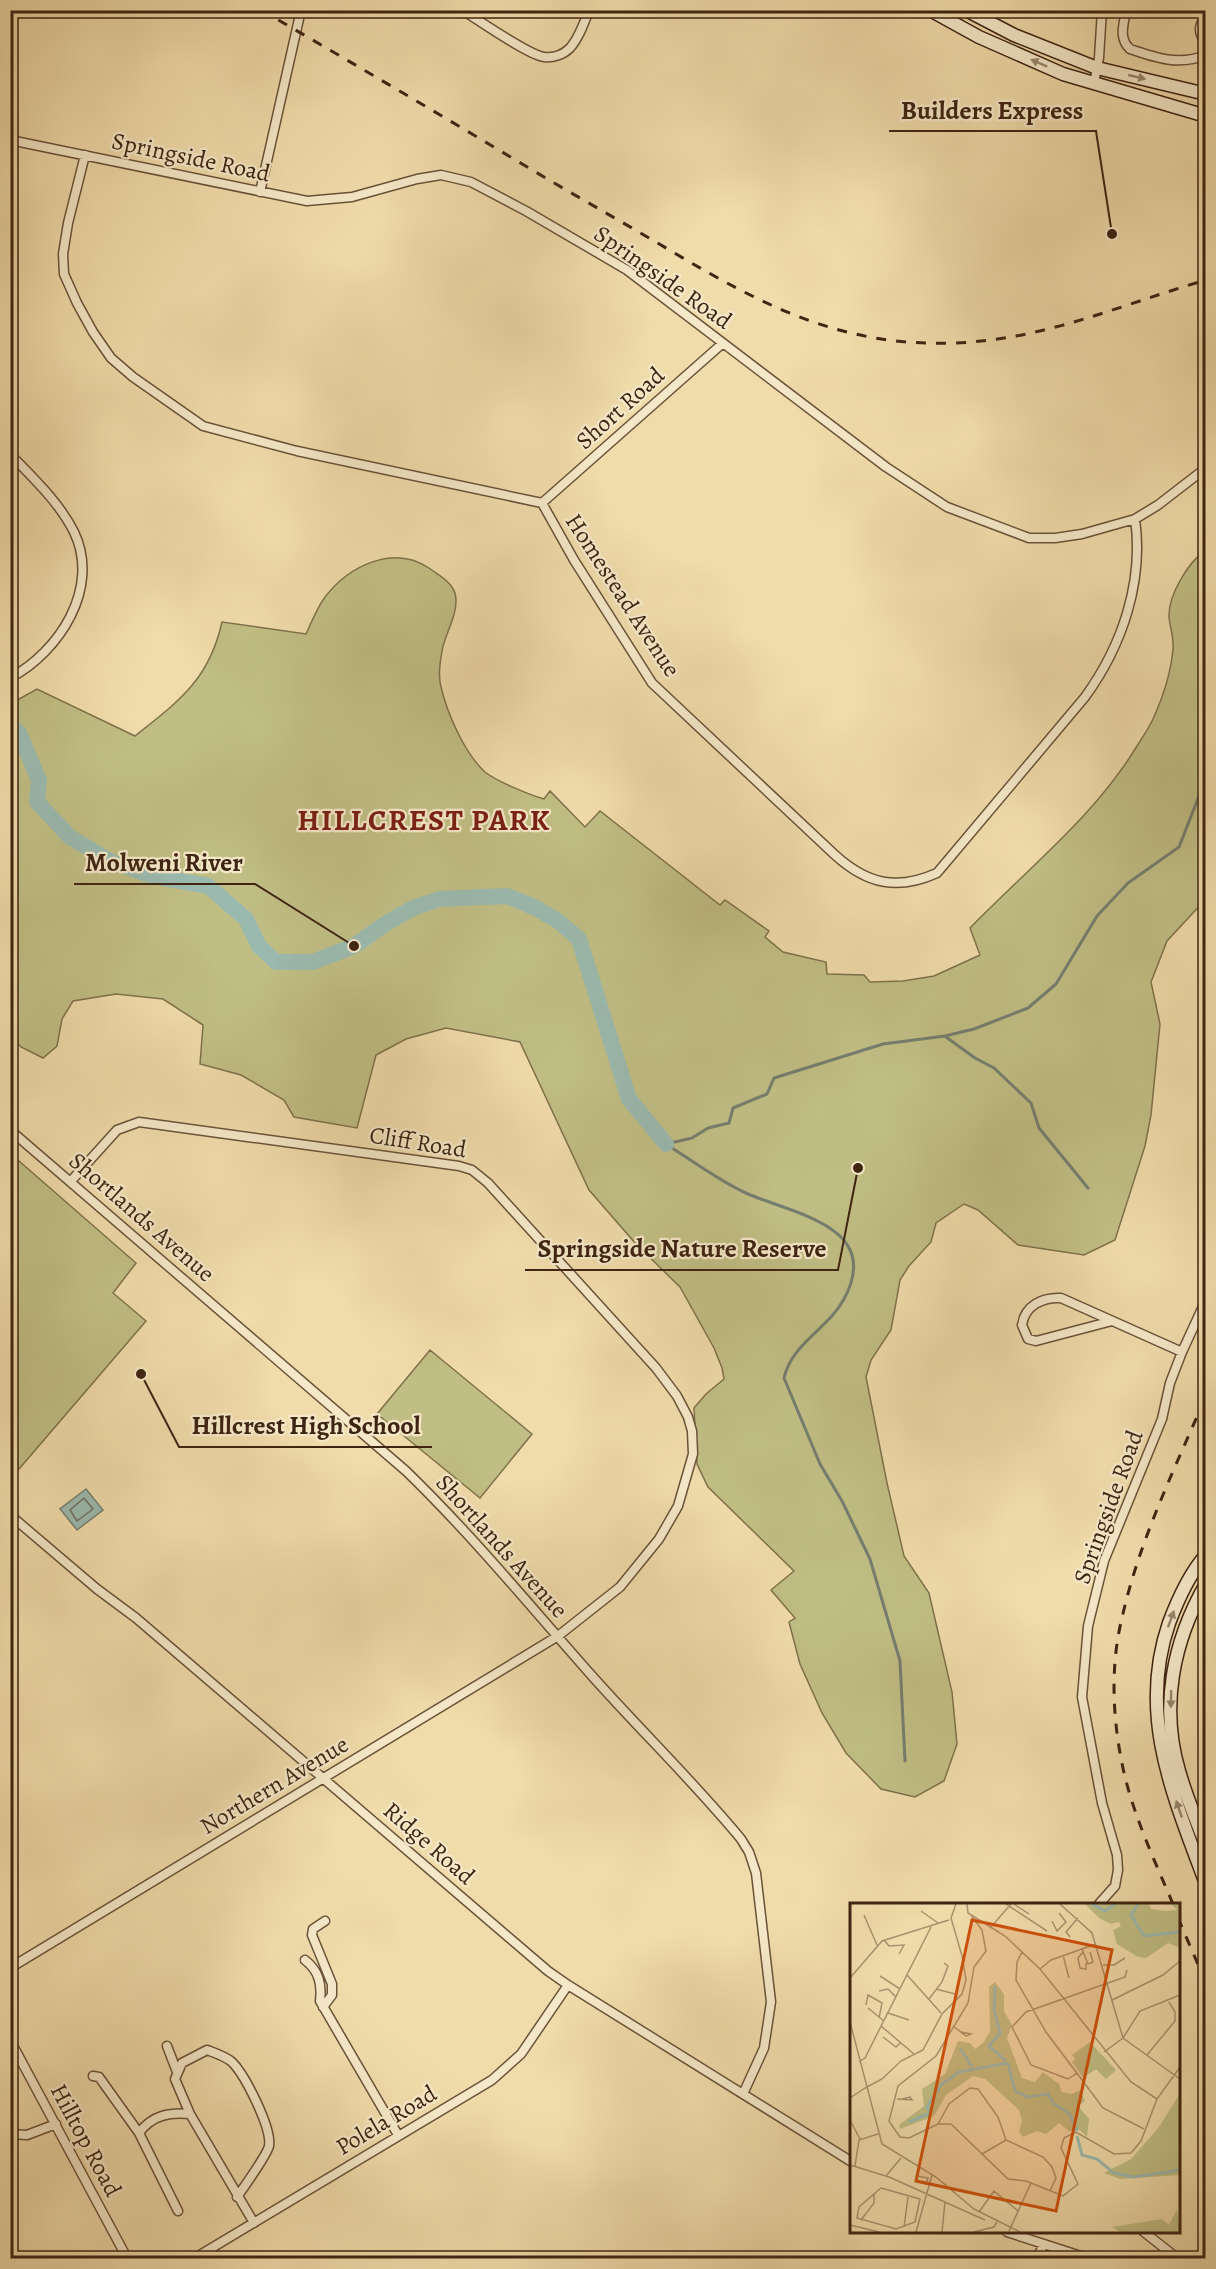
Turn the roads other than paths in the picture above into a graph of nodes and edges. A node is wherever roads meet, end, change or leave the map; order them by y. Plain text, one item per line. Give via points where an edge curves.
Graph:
1 (301, 10) edge
2 (462, 10) edge
3 (589, 10) edge
4 (930, 10) edge
5 (966, 10) edge
6 (1102, 10) edge
7 (1126, 10) edge
8 (1206, 17) edge
9 (1206, 42) edge
10 (1206, 55) edge
11 (1097, 68) junction
12 (1094, 83) junction
13 (1206, 94) edge
14 (1206, 116) edge
15 (10, 140) edge
16 (85, 155) junction
17 (260, 192) junction
18 (723, 343) junction
19 (10, 454) edge
20 (1206, 468) edge
21 (542, 503) junction
22 (1135, 519) junction
23 (10, 678) edge
24 (10, 1130) edge
25 (71, 1181) junction
26 (1206, 1300) edge
27 (1112, 1321) junction
28 (1182, 1352) junction
29 (10, 1515) edge
30 (1206, 1555) edge
31 (1206, 1584) edge
32 (558, 1636) junction
33 (323, 1779) junction
34 (1206, 1845) edge
35 (1206, 1884) edge
36 (1101, 1903) edge
37 (325, 1921) dead end
38 (305, 1960) dead end
39 (10, 1968) edge
40 (568, 1985) junction
41 (323, 2007) junction
42 (10, 2040) edge
43 (166, 2046) dead end
44 (177, 2072) junction
45 (93, 2076) dead end
46 (743, 2094) junction
47 (190, 2114) junction
48 (56, 2124) junction
49 (140, 2133) junction
50 (10, 2134) edge
51 (398, 2136) junction
52 (850, 2161) edge
53 (237, 2197) junction
54 (178, 2211) dead end
55 (254, 2223) junction
56 (1010, 2233) edge
57 (1145, 2233) edge
58 (1044, 2244) junction
59 (128, 2259) edge
60 (195, 2259) edge
61 (1036, 2259) edge
62 (1087, 2259) edge
63 (1177, 2259) edge

1 - 17 street
2 - 3 street via 547,57 571,47
12 -> 4 main road via 1063,74 979,37
5 - 11 main road via 1014,35
6 - 11 street
7 - 10 street via 1123,39 1130,49 1179,62
8 - 9 street via 1200,27
11 - 12 street
11 -> 13 main road
12 - 14 main road
15 - 16 street, Springside Road
16 - 17 street, Springside Road
16 - 21 street, Homestead Avenue via 68,223 64,274 93,332 111,358 134,377 203,426 297,451
17 - 18 street, Springside Road via 330,201 441,175 461,179 526,211 627,270
18 - 21 street, Short Road
18 - 22 street, Springside Road via 886,468 946,507 1029,538 1082,534
19 - 23 street via 49,495 75,534 82,575 75,609 67,624 42,654
20 - 22 street, Springside Road
21 - 22 street, Homestead Avenue via 574,560 662,694 848,867 864,877 901,883 937,873 1102,674 1130,605 1138,554
24 - 25 street, Shortlands Avenue
25 - 32 street, Shortlands Avenue via 406,1471 464,1528
25 - 32 street, Cliff Road via 117,1130 146,1122 459,1166 479,1174 649,1360 677,1396 692,1431 693,1454 678,1506 666,1527 620,1587
26 - 28 street, Springside Road
27 - 27 street via 1036,1341 1028,1339 1022,1324 1030,1308 1054,1298
27 - 28 street
28 - 36 street, Springside Road via 1162,1419 1104,1561 1088,1626 1082,1697 1118,1870 1111,1893
29 - 33 street, Ridge Road
35 -> 30 main road via 1166,1771 1156,1709 1165,1635 1184,1588
31 -> 34 main road via 1181,1636 1171,1701 1179,1771
32 - 33 street, Northern Avenue
32 - 46 street, Shortlands Avenue via 733,1829 752,1859 771,2002 764,2048
33 - 39 street, Northern Avenue
33 - 40 street, Ridge Road
37 - 41 street via 313,1929 312,1935 332,1984 332,1995
38 - 41 street via 314,1967 319,1980
40 - 46 street, Ridge Road
40 - 51 street, Polela Road via 512,2064
41 - 51 street
42 - 48 street, Hilltop Road
43 - 44 street
44 - 47 street via 175,2079
44 - 53 street via 182,2063 207,2050 231,2062 257,2103 270,2138 268,2149
45 - 49 street via 99,2077
46 - 52 street, Ridge Road
47 - 49 street via 160,2115
47 - 53 street
48 - 50 street via 31,2134
48 - 59 street, Hilltop Road
49 - 54 street
51 - 55 street, Polela Road
53 - 55 street
55 - 60 street, Polela Road
56 - 58 street
57 - 63 street
58 - 61 street
58 - 62 street

